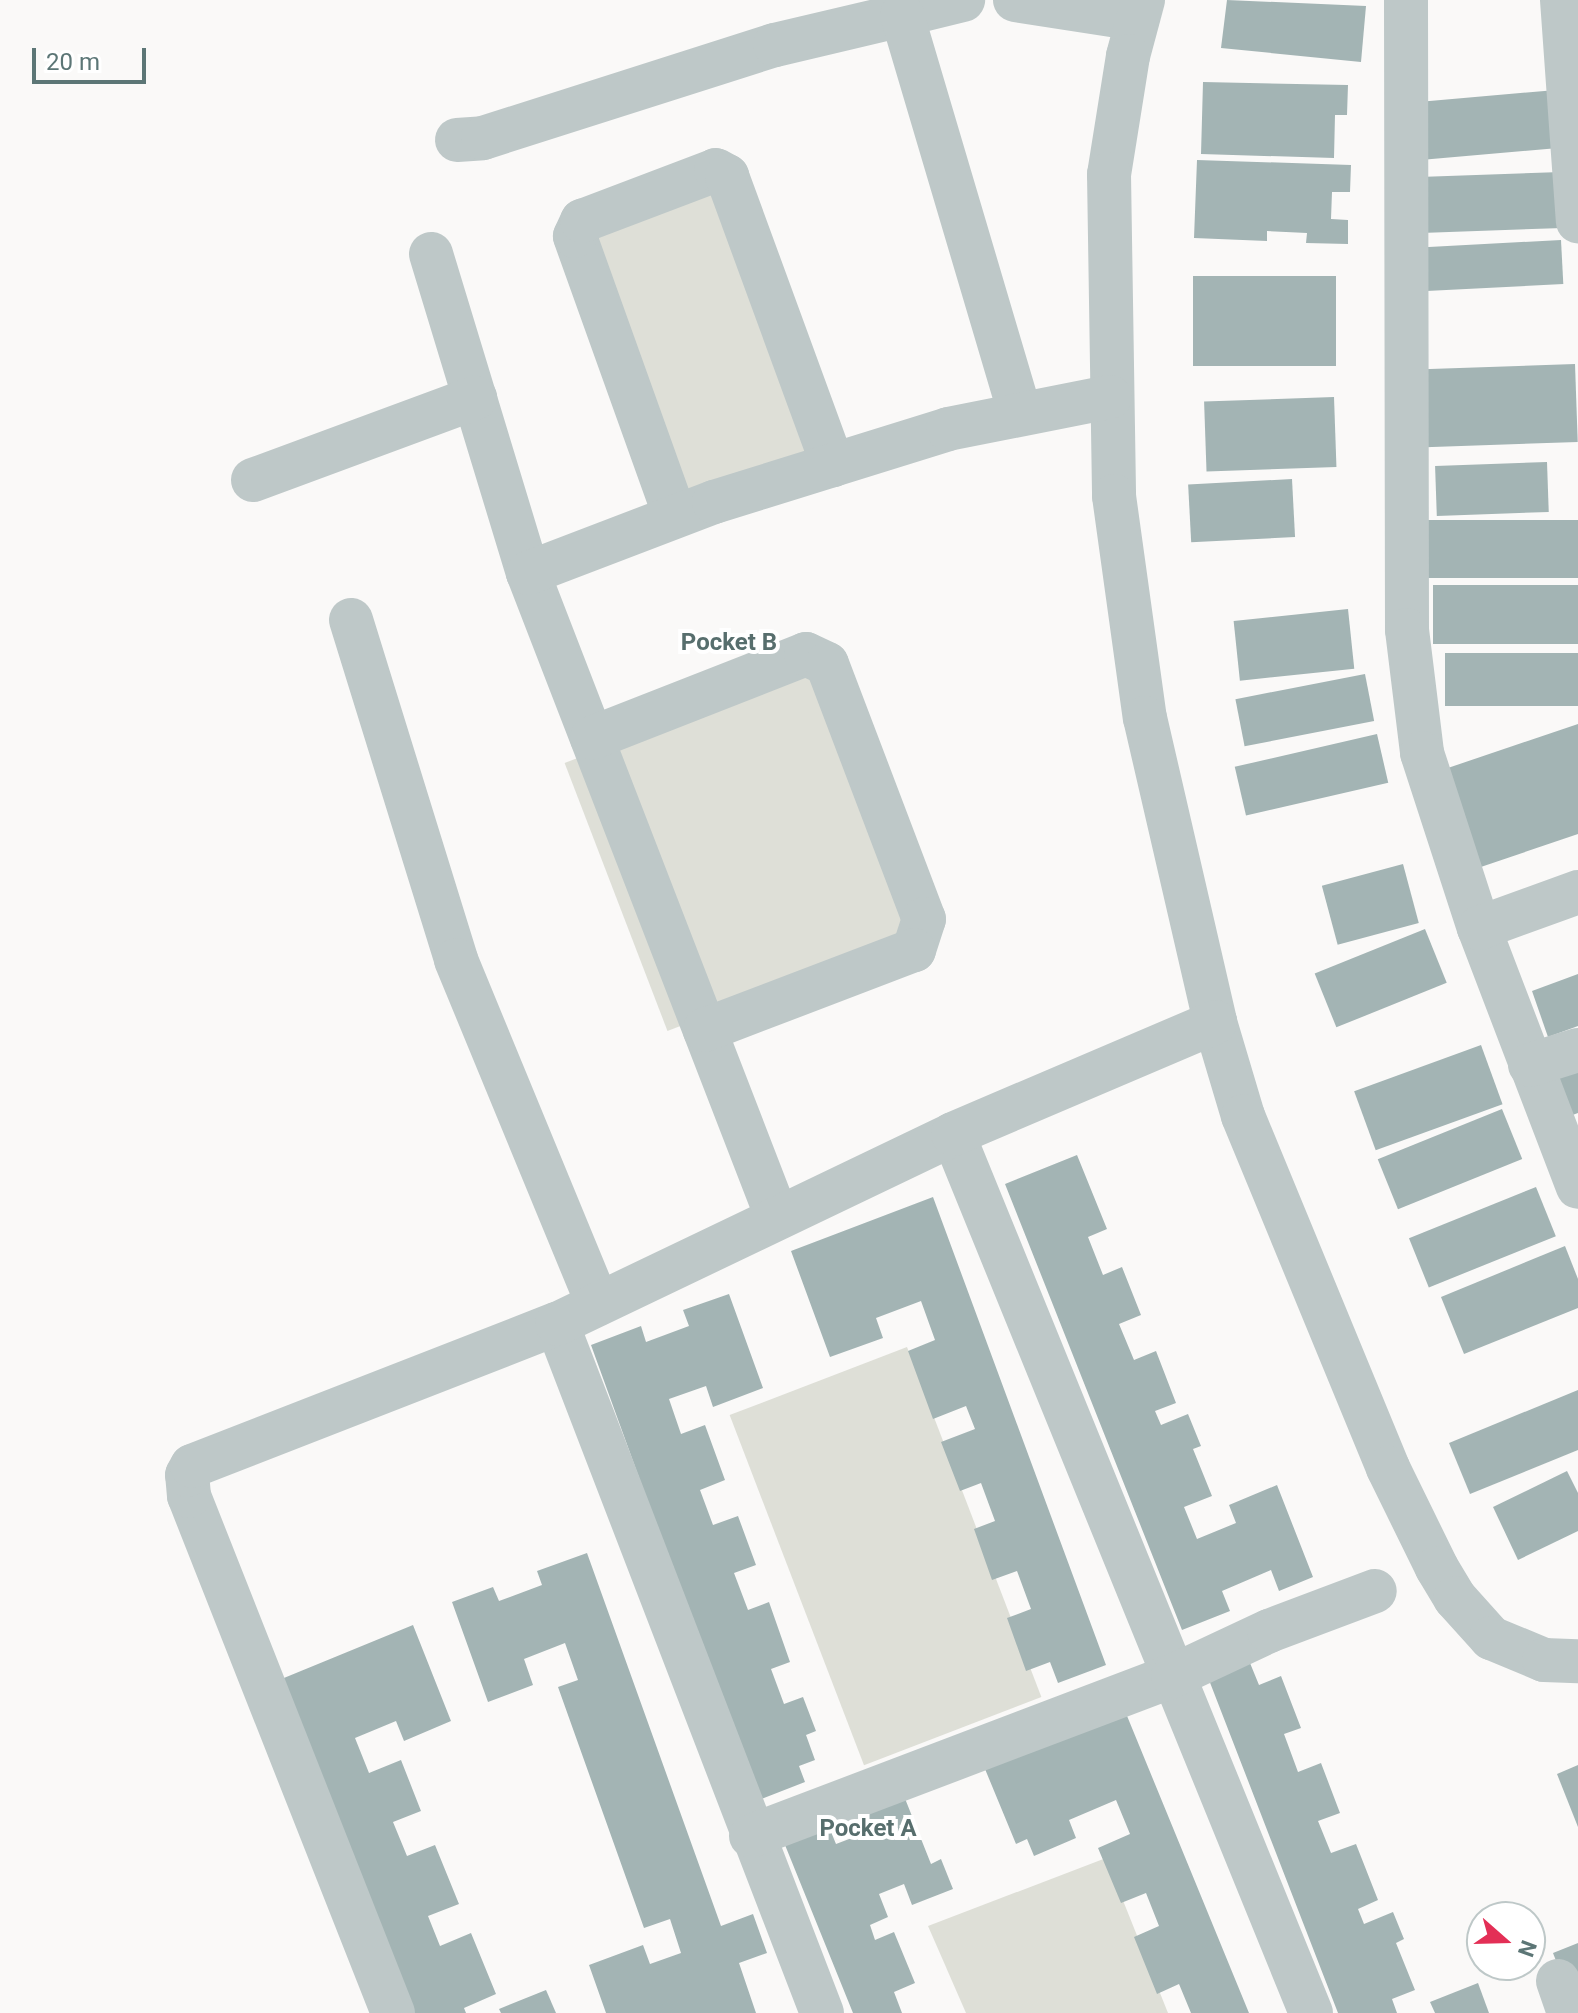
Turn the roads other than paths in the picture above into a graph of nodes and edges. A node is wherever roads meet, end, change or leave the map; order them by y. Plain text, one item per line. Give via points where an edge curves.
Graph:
1 (963, 0) edge
2 (1015, 0) edge
3 (1406, 0) edge
4 (1562, 0) edge
5 (1140, 9) edge
6 (902, 15) junction
7 (457, 140) dead end
8 (1578, 221) edge
9 (431, 254) dead end
10 (1110, 397) junction
11 (475, 398) junction
12 (1019, 411) junction
13 (833, 465) junction
14 (253, 480) dead end
15 (675, 516) junction
16 (528, 573) junction
17 (351, 620) dead end
18 (592, 738) junction
19 (1578, 892) edge
20 (1479, 928) junction
21 (1215, 1022) junction
22 (705, 1030) junction
23 (1578, 1050) edge
24 (1530, 1065) junction
25 (953, 1134) junction
26 (1578, 1187) edge
27 (777, 1217) junction
28 (598, 1304) junction
29 (557, 1324) junction
30 (1375, 1591) dead end
31 (1578, 1661) edge
32 (1173, 1676) junction
33 (751, 1836) junction
34 (393, 2013) edge
35 (822, 2013) edge
36 (1311, 2013) edge

1 - 6 street
2 - 5 street
3 - 20 street via 1407,630 1422,753
4 - 8 street
5 - 10 street via 1109,174
6 - 7 street via 775,45 483,138
6 - 12 street
9 - 11 street
10 - 12 street
10 - 21 street via 1114,496 1145,718
11 - 14 street
11 - 16 street
12 - 13 street
13 - 15 street
13 - 15 street via 727,176 716,170 582,221 575,236
15 - 16 street
16 - 18 street
17 - 28 street via 456,960
18 - 22 street
18 - 22 street via 806,654 827,664 924,919 914,950
19 - 20 street
20 - 24 street
21 - 25 street
21 - 31 street via 1243,1116 1388,1468 1437,1568 1455,1598 1491,1638 1544,1660
22 - 27 street
23 - 24 street
24 - 26 street
25 - 27 street
25 - 32 street
27 - 28 street
28 - 29 street
29 - 33 street
29 - 34 street via 203,1460 187,1475 189,1496
30 - 32 street via 1269,1631
32 - 33 street
32 - 36 street
33 - 35 street

